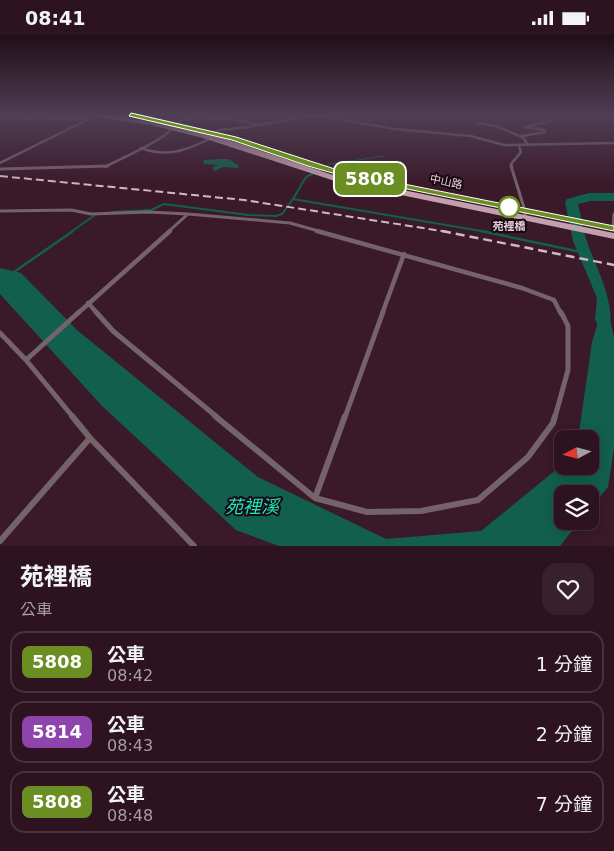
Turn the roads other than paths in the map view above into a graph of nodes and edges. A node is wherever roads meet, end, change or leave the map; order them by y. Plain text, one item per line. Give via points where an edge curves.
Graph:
1 (49, 139) edge
2 (158, 139) edge
3 (206, 139) edge
4 (222, 139) edge
5 (481, 139) edge
6 (523, 139) edge
7 (614, 143) edge
8 (528, 145) junction
9 (519, 146) junction
10 (141, 148) junction
11 (0, 163) edge
12 (0, 169) edge
13 (0, 211) edge
14 (188, 214) junction
15 (525, 214) junction
16 (614, 214) edge
17 (613, 232) edge
18 (404, 254) junction
19 (87, 305) junction
20 (0, 333) edge
21 (26, 360) junction
22 (90, 439) junction
23 (315, 498) junction
24 (0, 541) edge
25 (194, 546) edge

1 - 11 lane
2 - 10 lane
3 - 10 lane via 185,152 159,153
4 - 15 main road, 中山路 via 247,145 331,177
5 - 9 lane
6 - 8 lane
7 - 8 lane
8 - 9 lane
9 - 15 lane via 521,152 511,164
10 - 12 lane via 105,167
13 - 14 lane
14 - 18 lane via 290,223
14 - 19 lane
15 - 17 main road
16 - 17 lane
18 - 23 lane
18 - 23 lane via 522,287 554,300 568,326 568,370 553,423 528,457 478,500 421,511 367,512
19 - 21 lane
19 - 23 lane via 113,331
20 - 21 lane
21 - 22 lane
22 - 24 lane
22 - 25 lane

